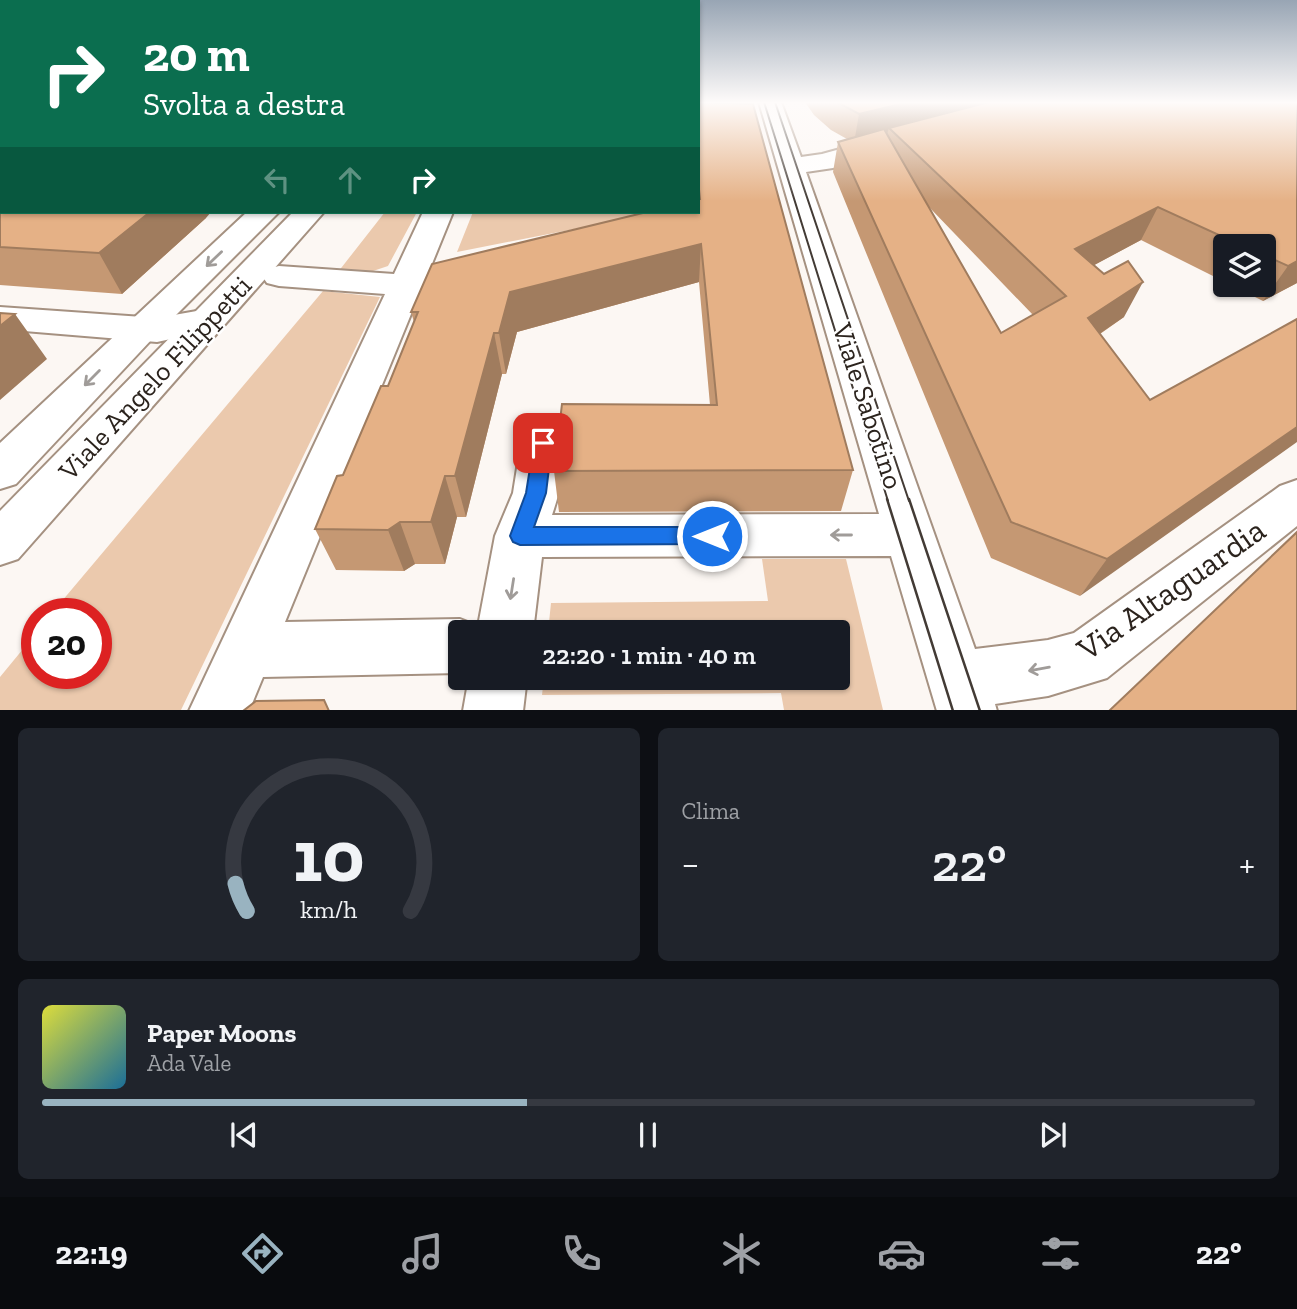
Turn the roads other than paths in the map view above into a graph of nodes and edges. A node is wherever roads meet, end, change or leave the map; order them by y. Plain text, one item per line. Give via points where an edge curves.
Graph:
1 (777, 135) edge
2 (903, 140) edge
3 (791, 166) junction
4 (262, 214) edge
5 (307, 214) edge
6 (437, 214) edge
7 (461, 274) edge
8 (279, 275) dead end
9 (404, 285) junction
10 (0, 318) edge
11 (208, 320) junction
12 (141, 330) junction
13 (543, 443) dead end
14 (0, 471) edge
15 (1297, 499) edge
16 (910, 535) junction
17 (520, 536) junction
18 (0, 544) edge
19 (507, 620) edge
20 (448, 646) edge
21 (245, 650) junction
22 (496, 690) edge
23 (962, 695) edge
24 (219, 710) edge
25 (493, 710) edge

1 - 3 street, Viale Sabotino
2 - 3 street via 824,162
3 - 16 street, Viale Sabotino
4 -> 12 street, Viale Angelo Filippetti
5 - 11 street, Viale Angelo Filippetti
6 - 9 street
7 - 9 street
8 - 9 street
9 - 21 street
10 - 12 street
11 - 12 street via 173,329
11 - 18 street, Viale Angelo Filippetti
12 -> 14 street, Viale Angelo Filippetti
13 - 17 street via 536,493
15 -> 23 street, Via Altaguardia via 1087,658
16 -> 17 street
16 - 23 street, Viale Sabotino
17 -> 19 street
20 - 21 street
21 - 24 street
22 - 25 street

